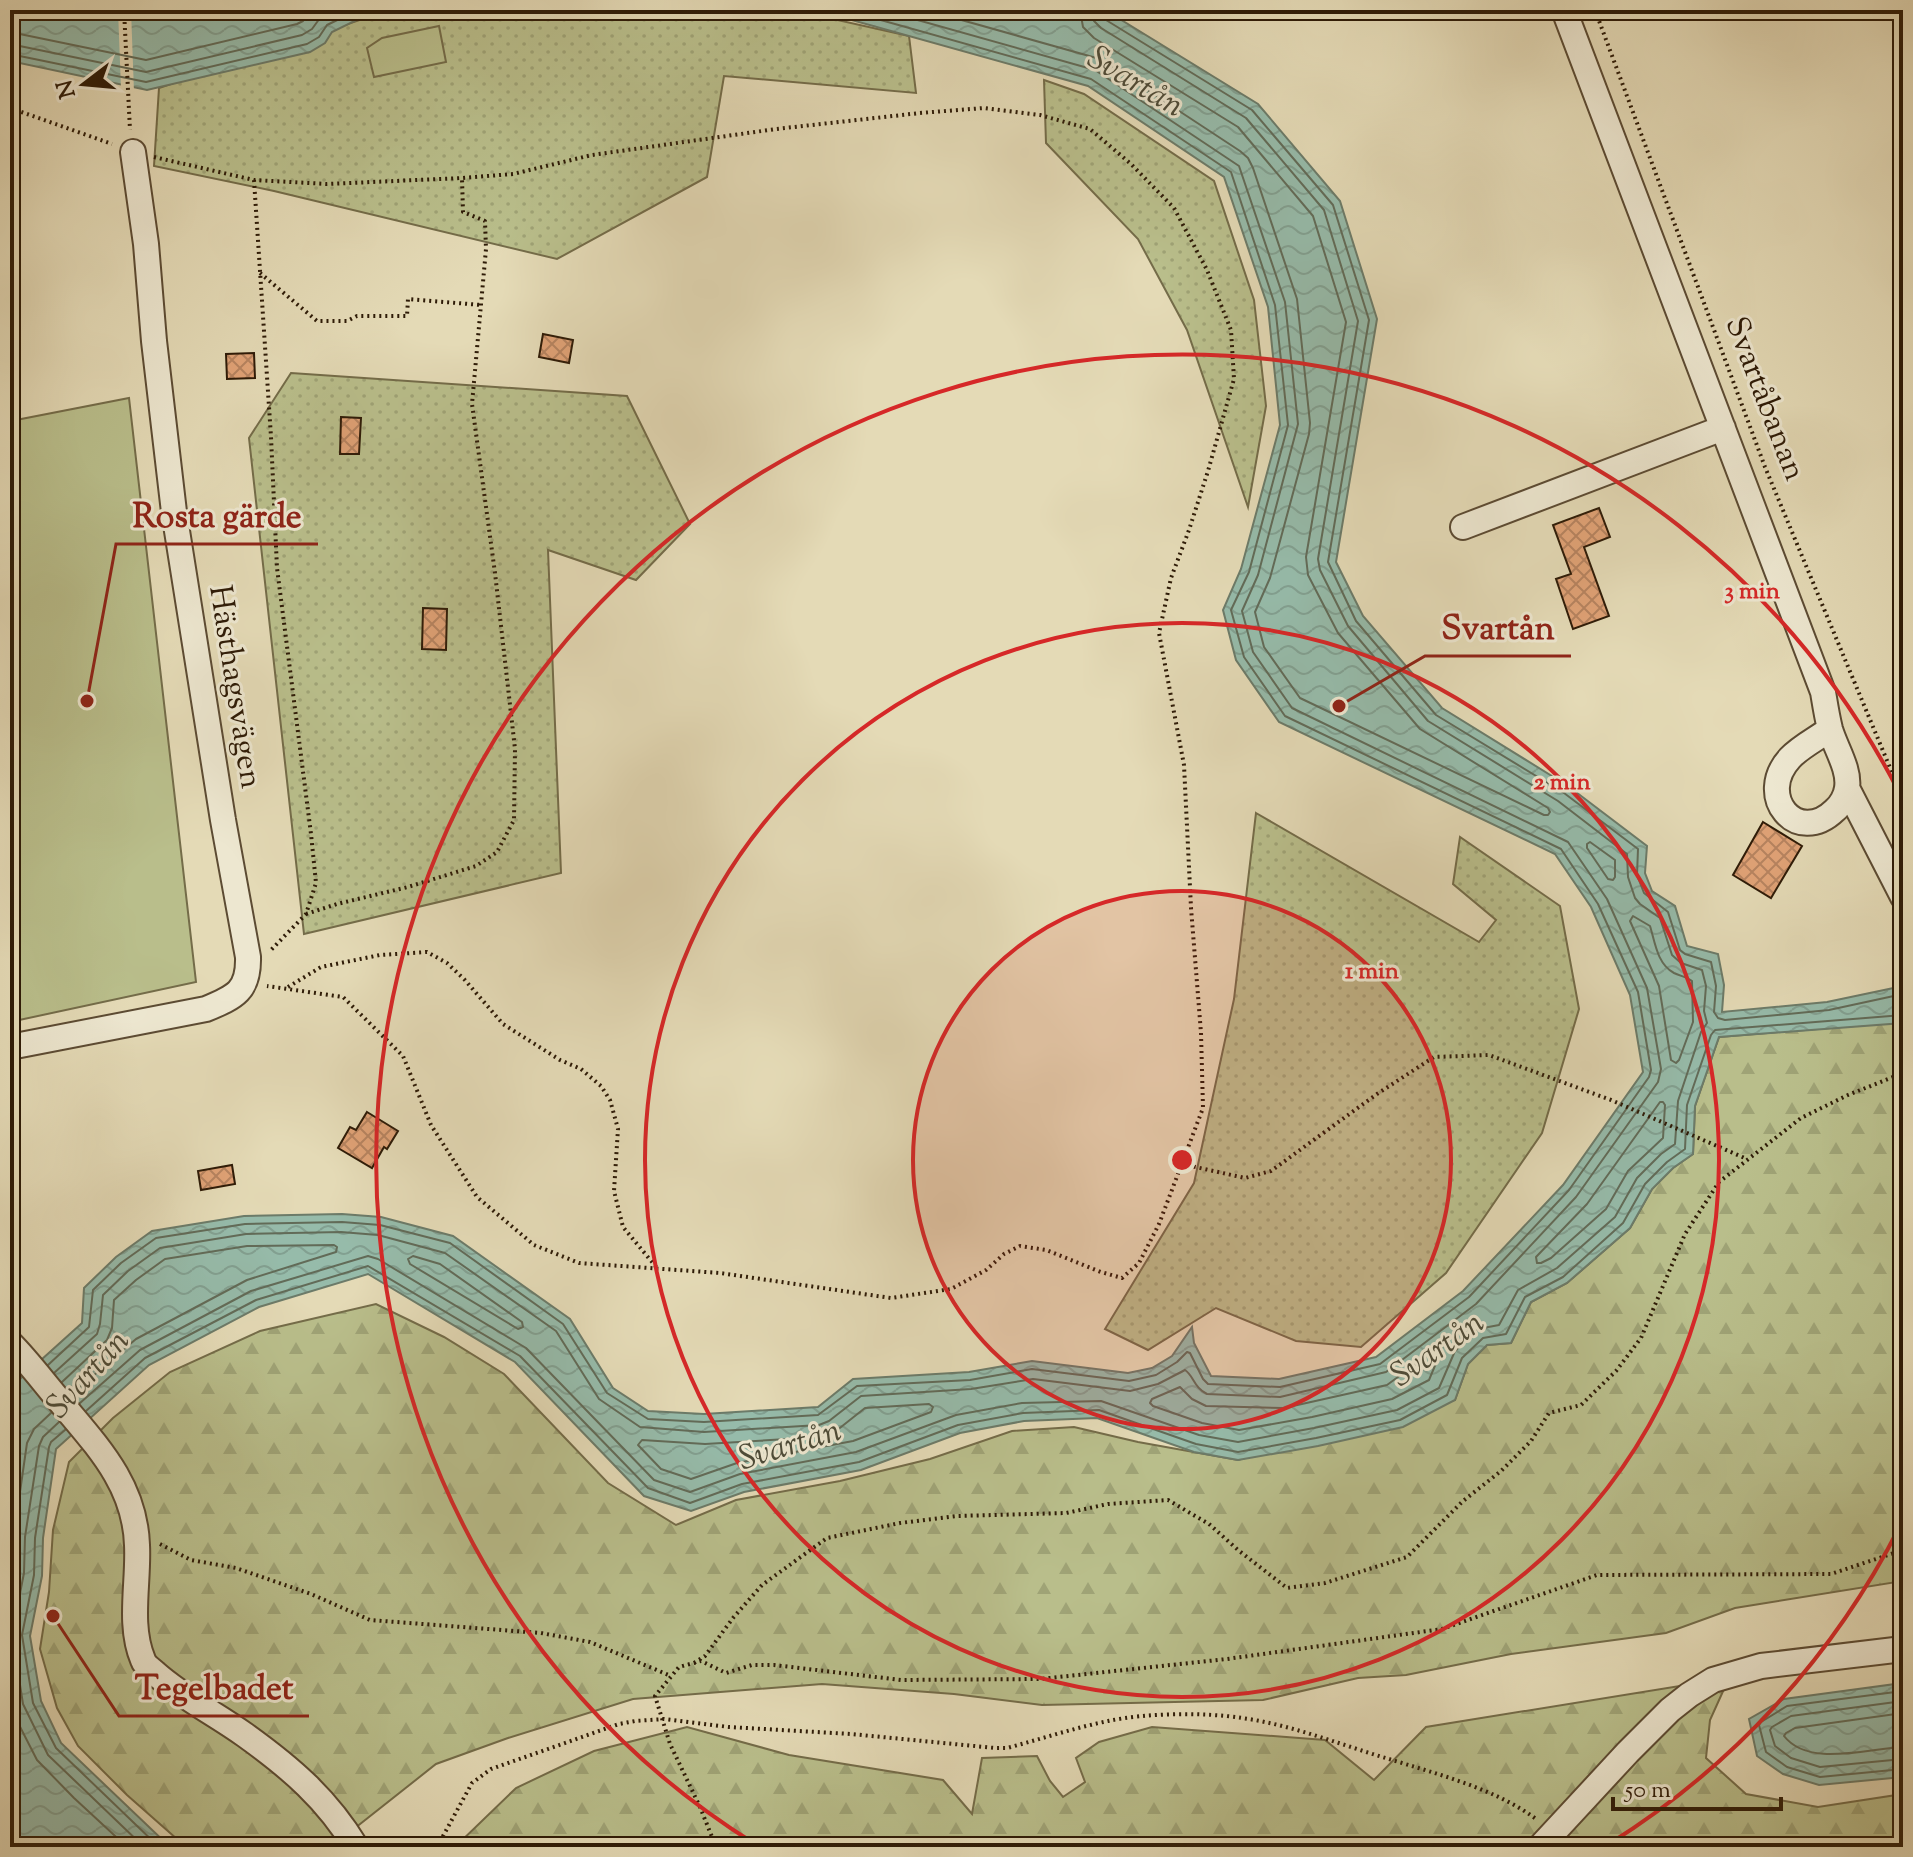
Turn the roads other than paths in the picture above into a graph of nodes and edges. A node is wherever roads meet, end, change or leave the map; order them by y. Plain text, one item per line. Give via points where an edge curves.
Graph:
1 (1564, 10) edge
2 (133, 152) road end
3 (1723, 428) junction
4 (1463, 527) dead end
5 (1830, 729) junction
6 (1847, 788) junction
7 (1903, 897) edge
8 (10, 1047) edge
9 (16, 1350) edge
10 (1903, 1649) edge
11 (1547, 1840) edge
12 (356, 1847) edge

1 - 3 lane
2 - 8 lane, Hästhagsvägen via 174,512 248,972 245,985 206,1009
3 - 4 lane
3 - 5 lane via 1823,692
5 - 6 lane
5 - 6 lane via 1791,757 1778,775 1778,800 1795,821 1812,824 1841,805
6 - 7 lane
9 - 12 lane via 97,1445 124,1486 134,1513 136,1634 144,1663 306,1784
10 - 11 lane via 1761,1666 1713,1680 1670,1710

